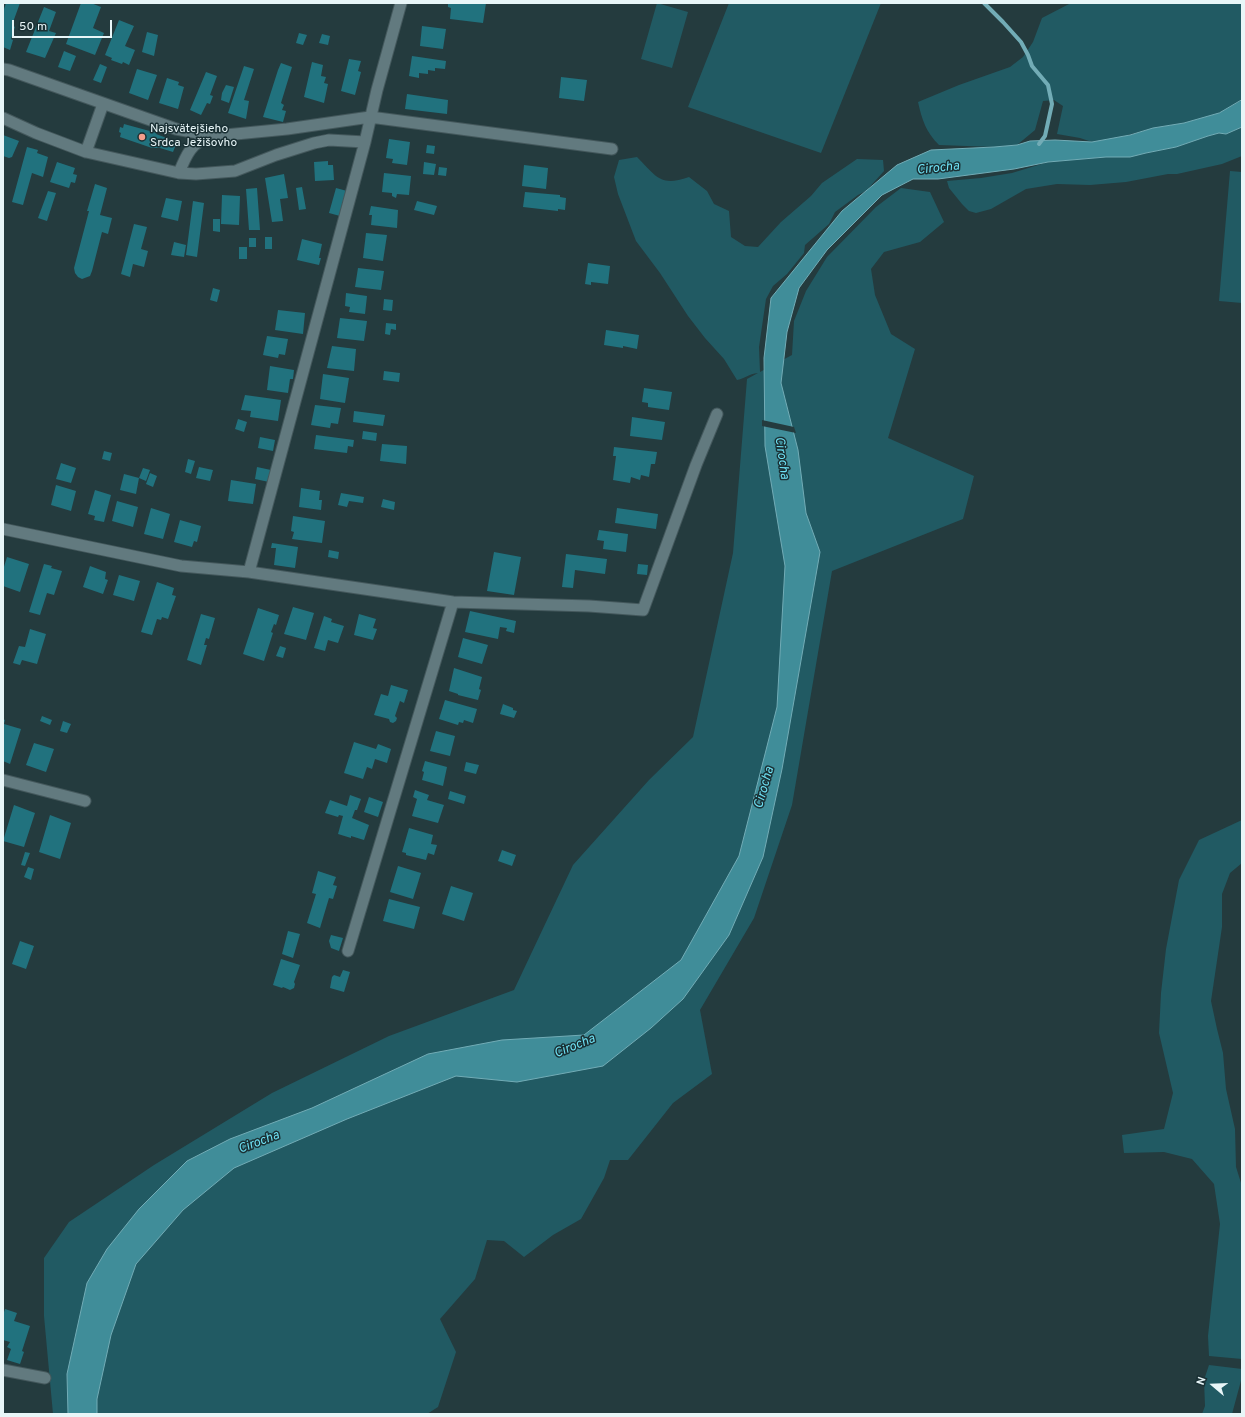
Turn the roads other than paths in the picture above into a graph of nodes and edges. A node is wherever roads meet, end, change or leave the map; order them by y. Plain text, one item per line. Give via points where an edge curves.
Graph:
1 (401, 3) edge
2 (3, 69) edge
3 (103, 104) junction
4 (370, 117) junction
5 (3, 118) edge
6 (215, 136) junction
7 (365, 142) junction
8 (612, 149) dead end
9 (86, 152) junction
10 (180, 173) junction
11 (717, 414) dead end
12 (3, 530) edge
13 (249, 572) junction
14 (453, 602) junction
15 (3, 780) edge
16 (85, 801) dead end
17 (348, 951) dead end
18 (3, 1370) edge
19 (45, 1378) dead end

1 - 4 street
2 - 3 street
3 - 6 street via 176,129
3 - 9 street
4 - 6 street
4 - 7 street
4 - 8 street
5 - 9 street
6 - 10 street via 204,138 190,150
7 - 10 street via 329,140 276,155 235,171
7 - 13 street
9 - 10 street
11 - 14 street via 643,610
12 - 13 street via 181,566
13 - 14 street
14 - 17 street
15 - 16 street
18 - 19 street

